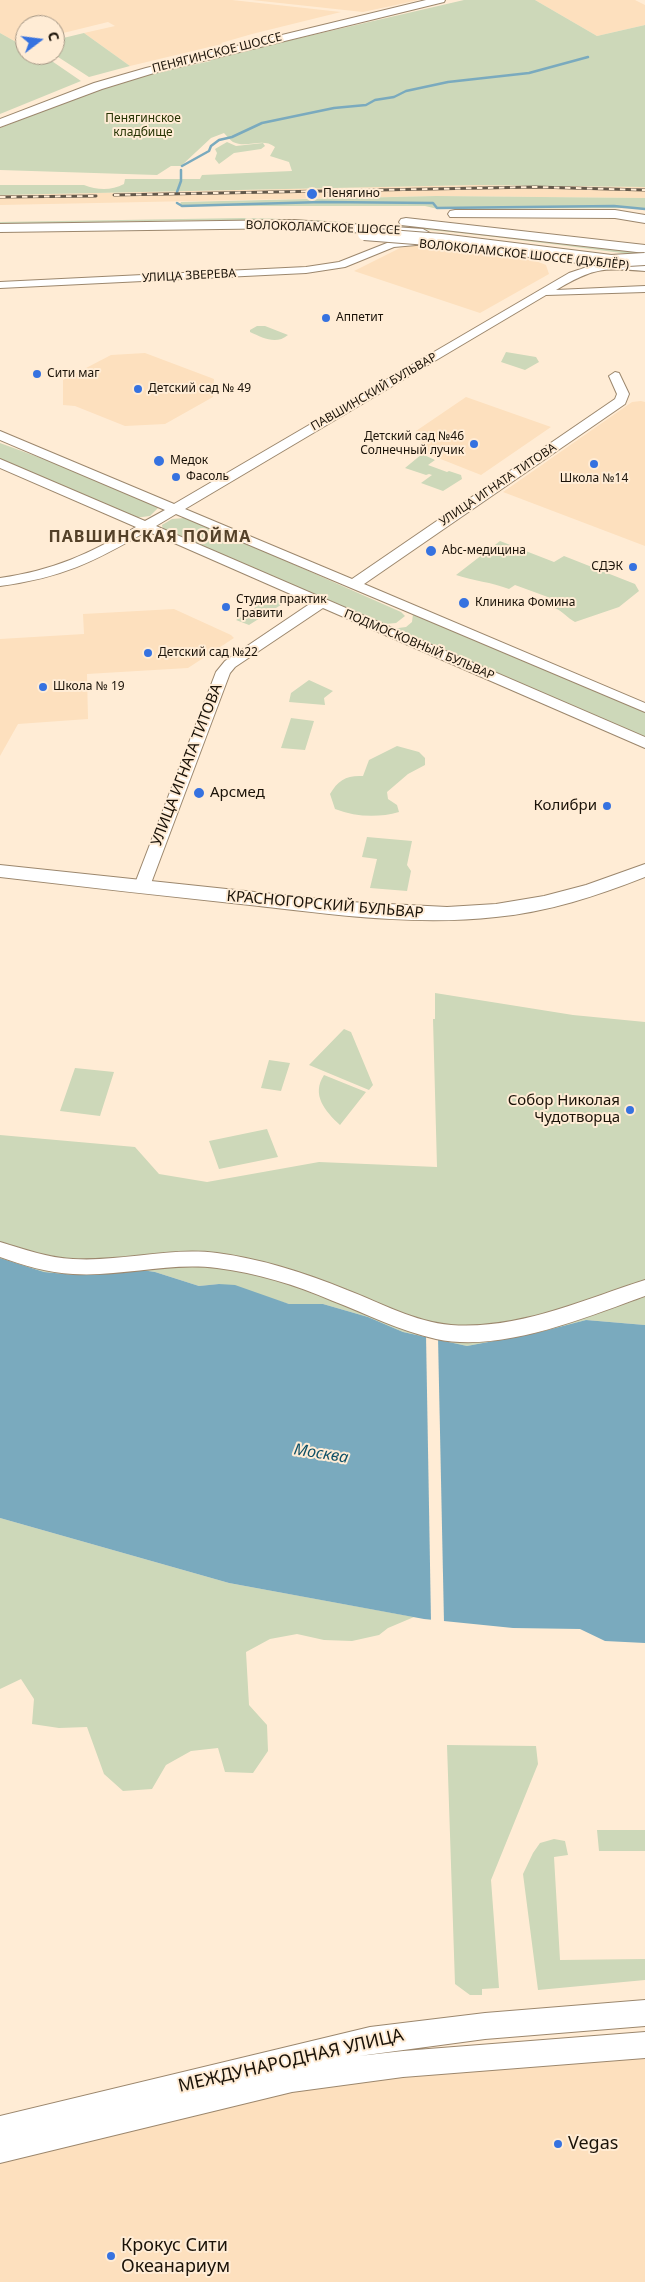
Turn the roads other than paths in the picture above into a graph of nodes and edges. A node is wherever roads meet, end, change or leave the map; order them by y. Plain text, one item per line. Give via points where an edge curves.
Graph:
1 (440, 0) edge
2 (0, 123) edge
3 (331, 213) dead end
4 (268, 214) junction
5 (395, 214) dead end
6 (0, 218) edge
7 (645, 218) edge
8 (170, 225) junction
9 (0, 228) edge
10 (0, 235) edge
11 (47, 235) junction
12 (645, 250) edge
13 (374, 251) joint
14 (586, 252) junction
15 (558, 258) junction
16 (645, 259) edge
17 (617, 265) junction
18 (645, 267) edge
19 (573, 275) junction
20 (0, 285) edge
21 (645, 289) edge
22 (545, 292) junction
23 (615, 376) dead end
24 (0, 435) edge
25 (0, 463) edge
26 (176, 510) junction
27 (147, 527) junction
28 (0, 582) edge
29 (353, 585) junction
30 (321, 603) junction
31 (406, 606) junction
32 (379, 627) junction
33 (645, 708) edge
34 (645, 743) edge
35 (645, 870) edge
36 (0, 871) edge
37 (142, 886) junction
38 (0, 1249) edge
39 (645, 1288) edge
40 (645, 2013) edge
41 (645, 2045) edge
42 (0, 2130) edge
43 (0, 2149) edge

1 - 2 main road, ПЕНЯГИНСКОЕ ШОССЕ via 150,70
3 - 4 main road
4 - 6 main road, ВОЛОКОЛАМСКОЕ ШОССЕ
4 - 12 main road, ВОЛОКОЛАМСКОЕ ШОССЕ via 408,222
5 - 7 main road via 615,214
8 - 9 main road, ВОЛОКОЛАМСКОЕ ШОССЕ
8 - 11 main road
8 - 14 main road, ВОЛОКОЛАМСКОЕ ШОССЕ via 294,224 369,228
10 - 11 main road
11 - 16 main road, bridge via 364,234 610,261
13 - 15 street, ВОЛОКОЛАМСКОЕ ШОССЕ (ДУБЛЁР) via 392,244 416,242
13 - 20 street, УЛИЦА ЗВЕРЕВА via 341,265 306,270
14 - 16 main road, ВОЛОКОЛАМСКОЕ ШОССЕ
14 - 18 street
15 - 17 street, ВОЛОКОЛАМСКОЕ ШОССЕ (ДУБЛЁР)
15 - 19 street via 573,264
17 - 18 street, ВОЛОКОЛАМСКОЕ ШОССЕ (ДУБЛЁР)
17 - 19 street, ПАВШИНСКИЙ БУЛЬВАР via 593,267
19 - 22 street, ПАВШИНСКИЙ БУЛЬВАР
21 - 22 street
22 - 26 street, ПАВШИНСКИЙ БУЛЬВАР
23 - 29 street, УЛИЦА ИГНАТА ТИТОВА via 623,394 621,401
24 - 26 street, ПОДМОСКОВНЫЙ БУЛЬВАР
25 - 27 street, ПОДМОСКОВНЫЙ БУЛЬВАР
26 - 27 street
26 - 29 street, ПОДМОСКОВНЫЙ БУЛЬВАР
27 - 28 street via 79,564 48,574
27 - 30 street, ПОДМОСКОВНЫЙ БУЛЬВАР
29 - 31 street, ПОДМОСКОВНЫЙ БУЛЬВАР
30 - 32 street, ПОДМОСКОВНЫЙ БУЛЬВАР
30 - 37 street, УЛИЦА ИГНАТА ТИТОВА via 237,659 223,672
31 - 32 street via 408,621 392,627
31 - 33 street, ПОДМОСКОВНЫЙ БУЛЬВАР
32 - 34 street, ПОДМОСКОВНЫЙ БУЛЬВАР
35 - 37 main road, КРАСНОГОРСКИЙ БУЛЬВАР via 614,884 538,906 470,914 350,910
36 - 37 main road, КРАСНОГОРСКИЙ БУЛЬВАР
38 - 39 street via 64,1267 201,1259 259,1269 334,1292 412,1324 449,1333 482,1333 531,1323
40 - 42 street, МЕЖДУНАРОДНАЯ УЛИЦА via 476,2027 370,2040
41 - 43 street, МЕЖДУНАРОДНАЯ УЛИЦА via 403,2064 292,2078

